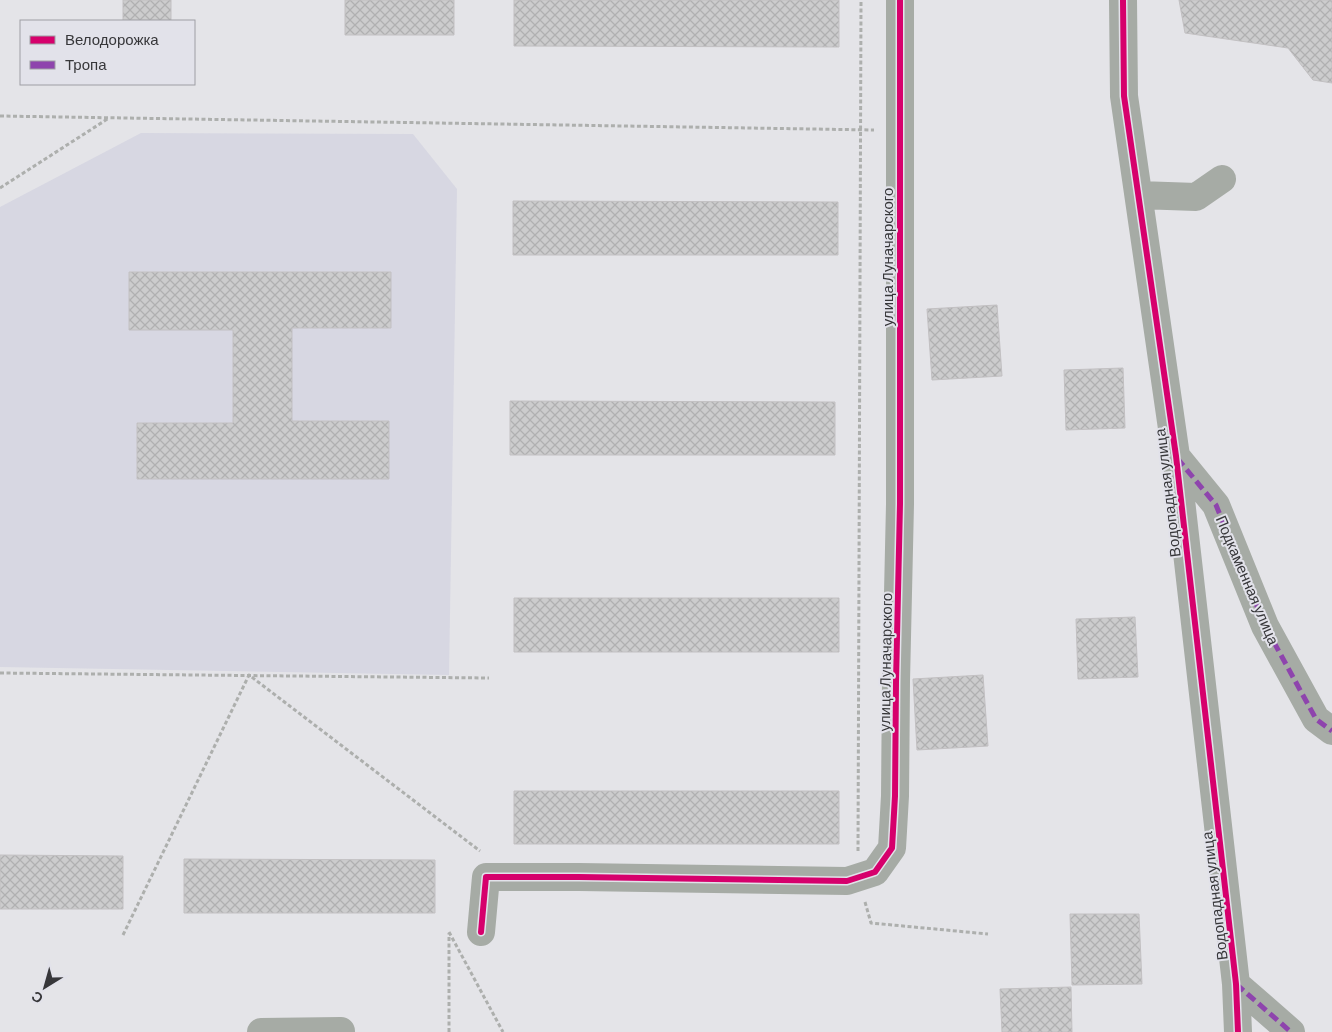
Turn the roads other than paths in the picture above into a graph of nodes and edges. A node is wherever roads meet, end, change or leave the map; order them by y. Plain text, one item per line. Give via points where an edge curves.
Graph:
1 (900, 0) edge
2 (1123, 0) edge
3 (1222, 179) dead end
4 (1139, 195) junction
5 (1176, 456) junction
6 (1332, 730) edge
7 (481, 932) dead end
8 (1236, 984) junction
9 (341, 1031) dead end
10 (261, 1032) edge
11 (1238, 1032) edge
12 (1291, 1032) edge

1 - 7 street, улица Луначарского via 900,504 896,796 892,848 875,872 847,881 486,877
2 - 4 street, Водопадная улица via 1124,96
3 - 4 street via 1196,197
4 - 5 street, Водопадная улица
5 - 6 street, Подкаменная улица via 1216,505 1265,626 1316,719
5 - 8 street, Водопадная улица
8 - 11 street, Водопадная улица
8 - 12 street
9 - 10 street

